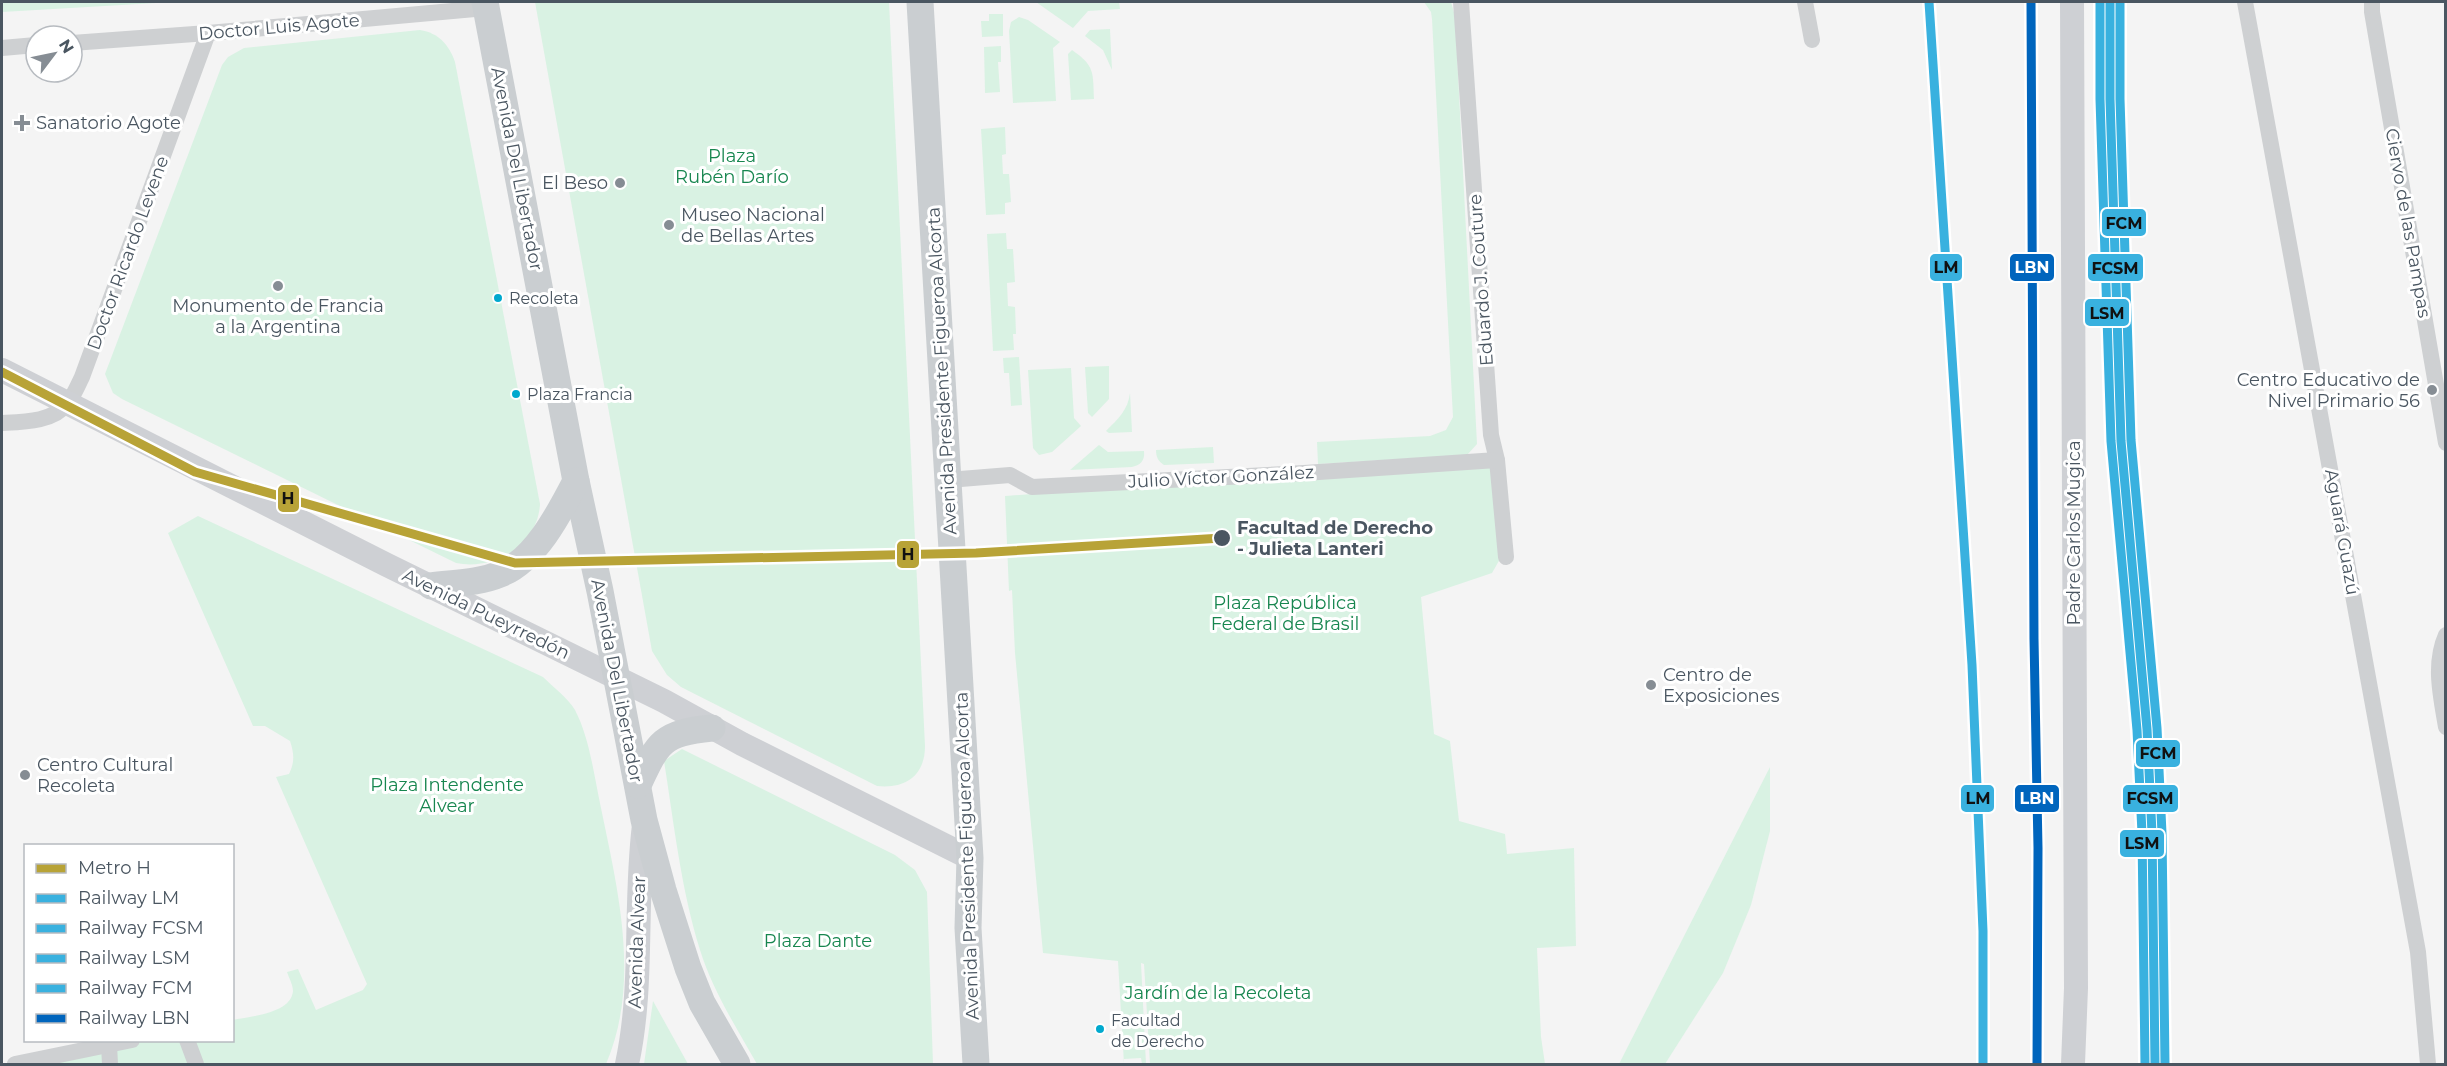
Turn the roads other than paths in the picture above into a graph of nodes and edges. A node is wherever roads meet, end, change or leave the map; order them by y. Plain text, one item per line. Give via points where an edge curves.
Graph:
1 (921, 2) edge
2 (1461, 2) edge
3 (1805, 2) edge
4 (2072, 2) edge
5 (2245, 2) edge
6 (2372, 2) edge
7 (486, 5) edge
8 (208, 33) junction
9 (1812, 40) dead end
10 (84, 42) edge
11 (24, 46) edge
12 (2, 48) edge
13 (2, 370) edge
14 (68, 404) junction
15 (2, 423) edge
16 (2445, 443) edge
17 (1497, 460) junction
18 (948, 480) junction
19 (576, 481) junction
20 (1506, 557) dead end
21 (431, 586) junction
22 (2445, 635) edge
23 (617, 678) junction
24 (2445, 727) edge
25 (712, 728) junction
26 (638, 785) junction
27 (644, 820) junction
28 (970, 858) junction
29 (126, 1042) edge
30 (187, 1042) edge
31 (109, 1045) junction
32 (46, 1058) junction
33 (976, 1064) edge
34 (15, 1065) edge
35 (67, 1065) edge
36 (110, 1065) edge
37 (196, 1065) edge
38 (627, 1065) edge
39 (736, 1065) edge
40 (2073, 1065) edge
41 (2428, 1065) edge

1 - 18 main road, Avenida Presidente Figueroa Alcorta
2 - 17 street, Eduardo J. Couture via 1491,435
3 - 9 street
4 - 40 main road, Padre Carlos Mugica via 2076,988
5 - 41 street, Aguará Guazú via 2418,952
6 - 16 street, Ciervo de las Pampas
7 - 8 street, Doctor Luis Agote
7 - 19 main road, Avenida Del Libertador
8 - 10 street, Doctor Luis Agote
8 - 14 street, Doctor Ricardo Levene via 82,377
11 - 12 street
13 - 14 main road, Avenida Pueyrredón
14 - 15 street via 41,419
14 - 21 main road, Avenida Pueyrredón
17 - 18 street, Julio Víctor González via 1032,487 1010,475
17 - 20 street, Eduardo J. Couture
18 - 28 main road, Avenida Presidente Figueroa Alcorta
19 - 21 main road via 557,515 517,564 500,575
19 - 23 main road, Avenida Del Libertador
21 - 23 main road, Avenida Pueyrredón
22 - 24 street via 2438,684
23 - 25 main road, Avenida Pueyrredón
23 - 26 main road, Avenida Del Libertador
25 - 26 main road via 670,736 658,746
25 - 28 main road, Avenida Pueyrredón
26 - 27 main road, Avenida Del Libertador
27 - 38 main road, Avenida Alvear via 637,990
27 - 39 main road, Avenida Del Libertador via 688,968
28 - 33 main road, Avenida Presidente Figueroa Alcorta via 968,928
29 - 31 street
30 - 37 street
31 - 32 street
31 - 36 street
32 - 34 street
32 - 35 street

